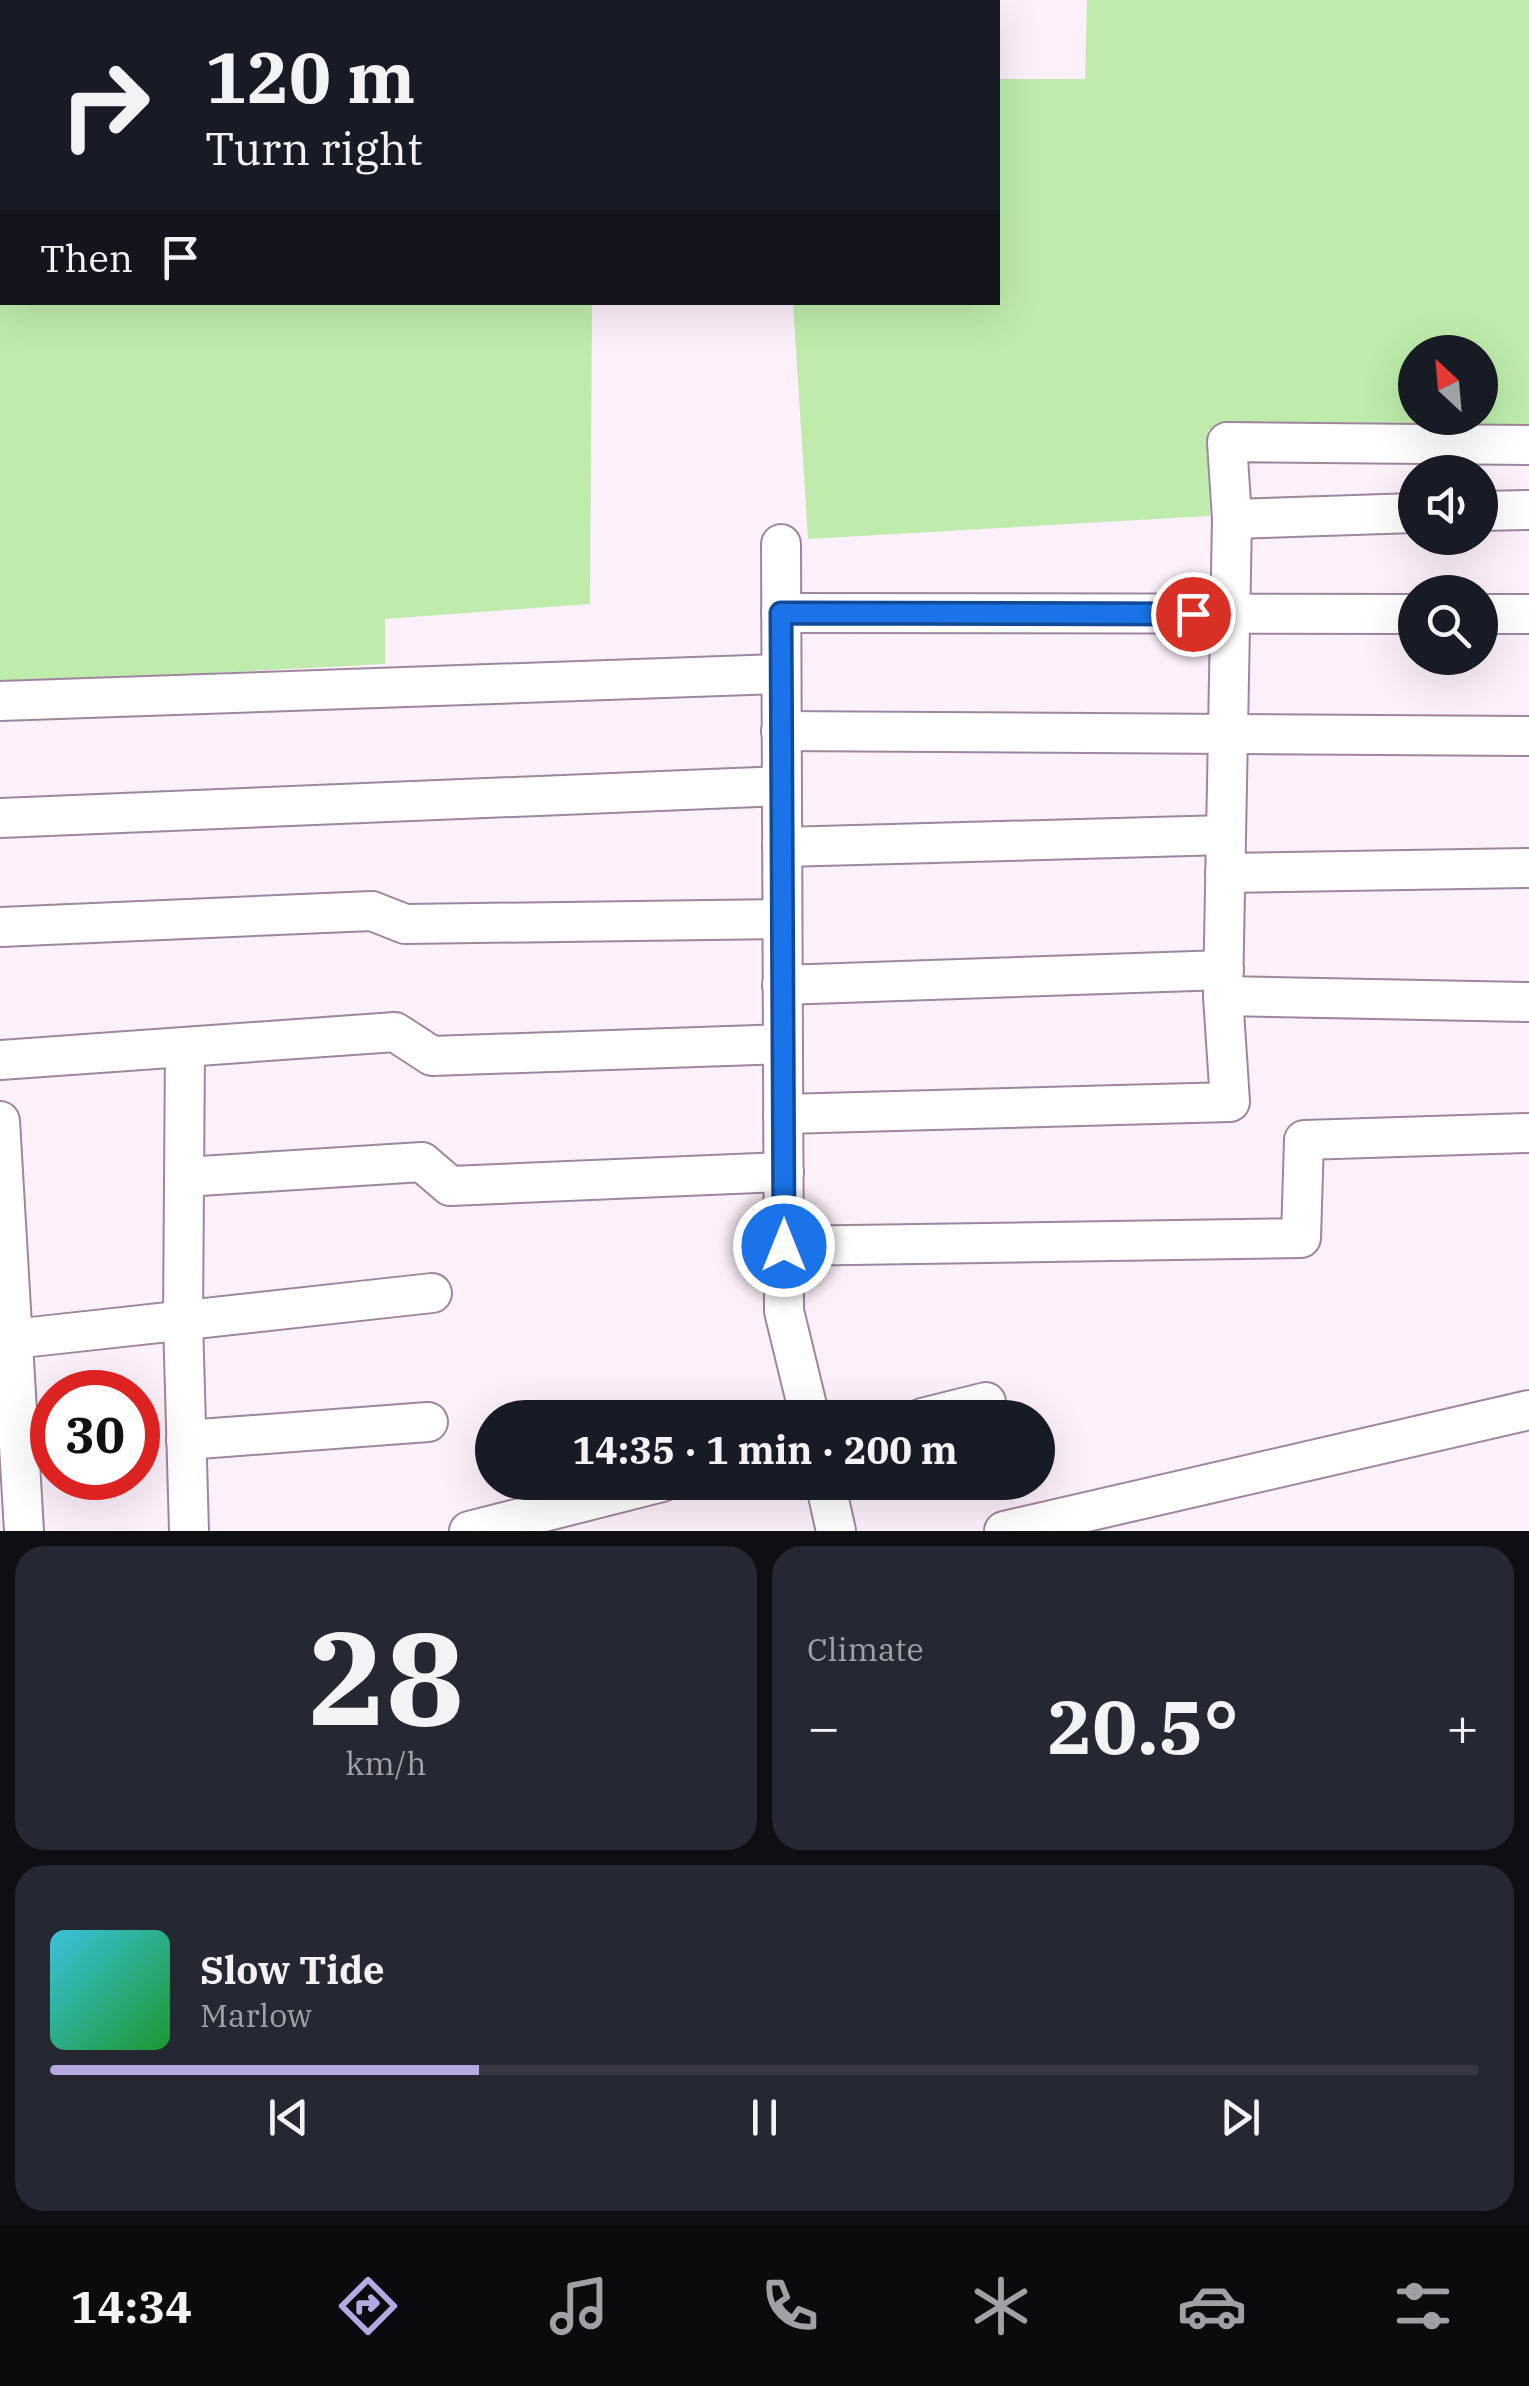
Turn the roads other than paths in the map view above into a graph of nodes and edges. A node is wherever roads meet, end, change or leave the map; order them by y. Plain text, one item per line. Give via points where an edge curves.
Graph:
1 (1529, 445) edge
2 (1529, 510) edge
3 (1498, 511) edge
4 (1398, 514) edge
5 (1232, 519) junction
6 (780, 544) dead end
7 (781, 613) junction
8 (1230, 614) junction
9 (1398, 614) edge
10 (1498, 614) edge
11 (1529, 614) edge
12 (781, 674) junction
13 (0, 700) edge
14 (782, 731) junction
15 (1228, 734) junction
16 (1529, 736) edge
17 (782, 786) junction
18 (0, 818) edge
19 (1226, 835) junction
20 (782, 847) junction
21 (1529, 868) edge
22 (1226, 873) junction
23 (782, 919) junction
24 (0, 927) edge
25 (1224, 983) junction
26 (782, 985) junction
27 (1529, 1002) edge
28 (783, 1044) junction
29 (185, 1047) junction
30 (0, 1060) edge
31 (784, 1114) junction
32 (0, 1121) edge
33 (1529, 1133) edge
34 (2, 1172) edge
35 (784, 1172) junction
36 (184, 1177) junction
37 (784, 1246) junction
38 (432, 1294) dead end
39 (183, 1320) junction
40 (9, 1363) edge
41 (806, 1400) edge
42 (1529, 1410) edge
43 (428, 1422) dead end
44 (186, 1440) junction
45 (591, 1500) edge
46 (829, 1500) edge
47 (24, 1531) edge
48 (189, 1531) edge
49 (469, 1531) edge
50 (836, 1531) edge
51 (1004, 1531) edge

1 - 5 street via 1227,442
2 - 3 street
4 - 5 street
5 - 8 street
6 - 7 street
7 - 8 street
7 - 12 street
8 - 9 street
8 - 15 street
10 - 11 street
12 - 13 street
12 - 14 street
14 - 15 street
14 - 17 street
15 - 16 street
15 - 19 street
17 - 18 street
17 - 20 street
19 - 20 street
19 - 22 street
20 - 23 street
21 - 22 street
22 - 25 street
23 - 24 street via 406,924 372,911
23 - 26 street
25 - 26 street
25 - 27 street
25 - 31 street via 1230,1102
26 - 28 street
28 - 29 street via 432,1056 396,1032
28 - 31 street
29 - 30 street
29 - 36 street
31 - 35 street
32 - 34 street
33 - 37 street via 1304,1140 1301,1238
34 - 40 street
35 - 36 street via 450,1186 422,1162
35 - 37 street
36 - 39 street
37 - 41 street via 784,1311
38 - 39 street
39 - 40 street
39 - 44 street
40 - 47 street
42 - 51 street
43 - 44 street
44 - 48 street
45 - 49 street
46 - 50 street

